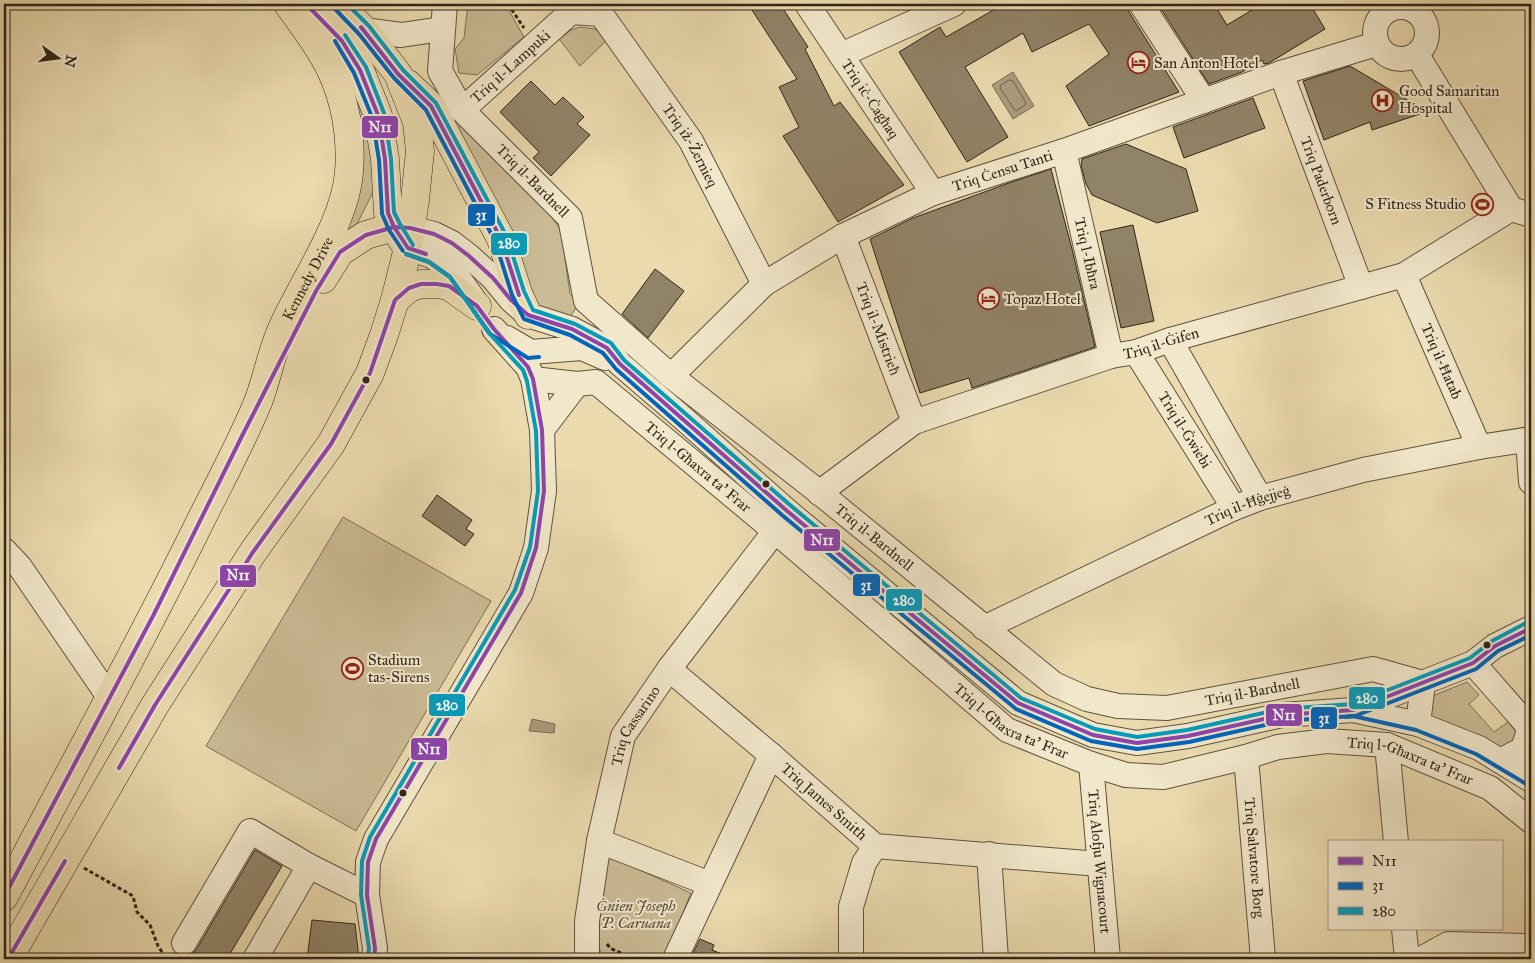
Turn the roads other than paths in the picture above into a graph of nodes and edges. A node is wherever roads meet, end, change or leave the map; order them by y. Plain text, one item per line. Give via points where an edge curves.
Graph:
1 (288, 4) edge
2 (306, 4) edge
3 (338, 4) edge
4 (445, 4) edge
5 (807, 4) edge
6 (954, 4) edge
7 (1142, 4) edge
8 (1385, 7) edge
9 (573, 8) edge
10 (1423, 8) edge
11 (606, 9) edge
12 (442, 29) junction
13 (364, 30) junction
14 (1376, 44) junction
15 (841, 55) junction
16 (1417, 55) junction
17 (1281, 73) junction
18 (398, 74) junction
19 (1204, 101) junction
20 (462, 110) junction
21 (1064, 151) junction
22 (933, 193) junction
23 (1521, 212) edge
24 (404, 234) junction
25 (842, 236) junction
26 (1404, 274) junction
27 (764, 284) junction
28 (1361, 288) junction
29 (395, 300) junction
30 (477, 306) junction
31 (528, 315) junction
32 (1170, 340) junction
33 (1136, 352) junction
34 (1111, 356) junction
35 (620, 364) junction
36 (530, 368) junction
37 (672, 376) junction
38 (577, 384) junction
39 (914, 422) junction
40 (542, 430) junction
41 (242, 436) junction
42 (1530, 439) edge
43 (1478, 447) junction
44 (1531, 482) edge
45 (819, 493) junction
46 (1260, 498) junction
47 (1234, 508) junction
48 (775, 531) junction
49 (4, 550) edge
50 (984, 628) junction
51 (1531, 628) edge
52 (1473, 663) junction
53 (669, 669) junction
54 (1424, 682) junction
55 (109, 697) junction
56 (1353, 710) junction
57 (1418, 724) junction
58 (1531, 728) edge
59 (1387, 744) junction
60 (771, 755) junction
61 (1246, 757) junction
62 (1500, 761) junction
63 (1091, 764) junction
64 (1531, 780) edge
65 (1531, 821) edge
66 (599, 840) junction
67 (1396, 840) edge
68 (875, 846) junction
69 (989, 854) junction
70 (1099, 864) junction
71 (309, 866) junction
72 (710, 884) junction
73 (368, 895) junction
74 (4, 897) edge
75 (1404, 930) edge
76 (1531, 946) edge
77 (177, 951) edge
78 (8, 959) edge
79 (255, 959) edge
80 (374, 959) edge
81 (587, 959) edge
82 (675, 959) edge
83 (851, 959) edge
84 (996, 959) edge
85 (1108, 959) edge
86 (1263, 959) edge
87 (1407, 959) edge
88 (1421, 959) edge

1 - 41 highway, Kennedy Drive via 329,65 340,91 348,129 349,175 341,208 280,332 258,401
2 - 24 highway via 342,41 360,70 378,115 388,213
3 - 13 highway
4 - 12 street, Triq il-Bardnell
5 - 15 street, Triq iċ-Ċagħaq
6 - 15 street
7 - 19 street
8 - 10 street
8 - 14 street via 1376,25
9 - 11 street, Triq il-Lampuki
9 - 20 street, Triq il-Lampuki
10 - 16 street via 1422,17 1428,35
11 - 27 street, Triq iż-Żernieq via 691,141
12 - 13 street via 401,35
12 - 20 street, Triq il-Bardnell via 440,71
13 - 18 highway
14 - 16 street via 1387,56 1398,60
14 - 17 street, Triq Ċensu Tanti
15 - 22 street, Triq iċ-Ċagħaq
16 - 23 street
17 - 19 street, Triq Ċensu Tanti
17 - 28 street, Triq Paderborn
18 - 24 highway via 417,122 420,151 415,200
18 - 31 highway via 431,106 449,139 501,239
19 - 21 street, Triq Ċensu Tanti
20 - 37 street, Triq il-Bardnell via 570,218 586,301
21 - 22 street, Triq Ċensu Tanti
21 - 34 street, Triq l-Ibħra
22 - 25 street, Triq Ċensu Tanti
23 - 26 street, Triq il-Ġifen
24 - 29 highway
24 - 30 street via 455,273
24 - 31 street via 434,234 458,247
24 - 41 highway via 366,235 340,252 316,291
25 - 27 street, Triq Ċensu Tanti
25 - 39 street, Triq il-Mistrieħ
26 - 28 street, Triq il-Ġifen
26 - 43 street, Triq il-Ħatab
27 - 37 street, Triq Ċensu Tanti
28 - 32 street, Triq il-Ġifen
29 - 30 highway via 409,288 437,284 449,286
29 - 78 highway via 370,373 331,444 253,552 155,705
30 - 36 street
31 - 35 street via 572,328 607,348
31 - 36 street
32 - 33 street, Triq il-Ġifen
32 - 46 street, Triq il-Ġwiebi
33 - 34 street, Triq il-Ġifen
33 - 47 street, Triq il-Ġwiebi
34 - 39 street, Triq il-Ġifen
35 - 36 street via 582,348 564,349
35 - 56 street via 792,515 1018,703 1093,735 1136,743 1188,736 1282,715
36 - 38 street, Triq l-Għaxra ta' Frar
36 - 40 street
37 - 45 street, Triq il-Bardnell
38 - 40 street
38 - 48 street, Triq l-Għaxra ta' Frar via 596,382
39 - 45 street, Triq il-Ġifen
40 - 73 street via 544,491 536,548 521,593 376,838 368,862
41 - 55 highway, Kennedy Drive
42 - 43 street, Triq il-Ħġejjeġ
42 - 44 street
43 - 46 street, Triq il-Ħġejjeġ via 1364,470
45 - 50 street, Triq il-Bardnell
46 - 47 street, Triq il-Ħġejjeġ
47 - 50 street, Triq il-Ħġejjeġ
48 - 53 street, Triq Cassarino
48 - 63 street, Triq l-Għaxra ta' Frar via 1007,730
49 - 55 street via 20,567
50 - 54 street, Triq il-Bardnell via 1054,684 1087,699 1118,706 1167,708 1373,669
51 - 52 street via 1495,646
52 - 54 street
52 - 58 street
53 - 60 street, Triq James Smith
53 - 66 street, Triq Cassarino via 623,736
54 - 56 street
54 - 57 street
55 - 74 highway, Kennedy Drive
56 - 57 street
57 - 62 street via 1478,748
58 - 62 street via 1523,749
59 - 61 street, Triq l-Għaxra ta' Frar via 1327,741 1278,747
59 - 65 street, Triq l-Għaxra ta' Frar via 1490,788
59 - 67 street
60 - 68 street, Triq James Smith
60 - 72 street
61 - 63 street, Triq l-Għaxra ta' Frar via 1163,777 1126,774
61 - 86 street, Triq Salvatore Borg
62 - 64 street
63 - 70 street, Triq Alofju Wignacourt
66 - 72 street
66 - 81 street, Triq Cassarino via 587,920
68 - 69 street, Triq James Smith
68 - 83 street via 864,863 851,907
69 - 70 street, Triq James Smith
69 - 84 street
70 - 85 street, Triq Alofju Wignacourt
71 - 73 street
71 - 77 street via 250,831
71 - 79 street
72 - 82 street
73 - 80 street
75 - 87 street
76 - 88 street via 1448,944

